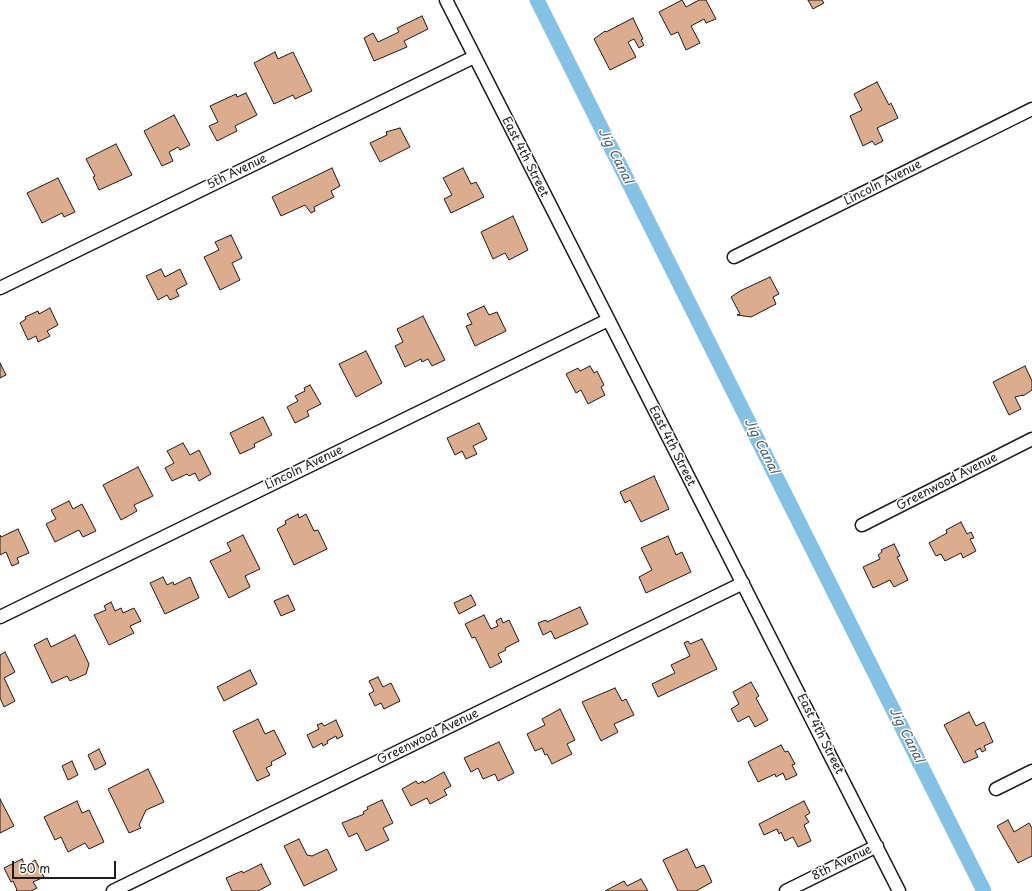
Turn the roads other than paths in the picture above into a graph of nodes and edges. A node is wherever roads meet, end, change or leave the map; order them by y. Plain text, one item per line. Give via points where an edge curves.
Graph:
1 (446, 0) edge
2 (474, 57) junction
3 (1032, 109) edge
4 (734, 257) dead end
5 (0, 288) edge
6 (608, 320) junction
7 (1032, 439) edge
8 (862, 525) dead end
9 (743, 583) junction
10 (0, 617) edge
11 (1032, 771) edge
12 (996, 789) dead end
13 (877, 846) junction
14 (114, 891) edge
15 (786, 891) edge
16 (899, 891) edge

1 - 2 street, East 4th Street
2 - 5 street, 5th Avenue
2 - 6 street, East 4th Street
3 - 4 street, Lincoln Avenue
6 - 9 street, East 4th Street
6 - 10 street, Lincoln Avenue
7 - 8 street, Greenwood Avenue
9 - 13 street, East 4th Street
9 - 14 street, Greenwood Avenue
11 - 12 street
13 - 15 street, 8th Avenue
13 - 16 street, East 4th Street

